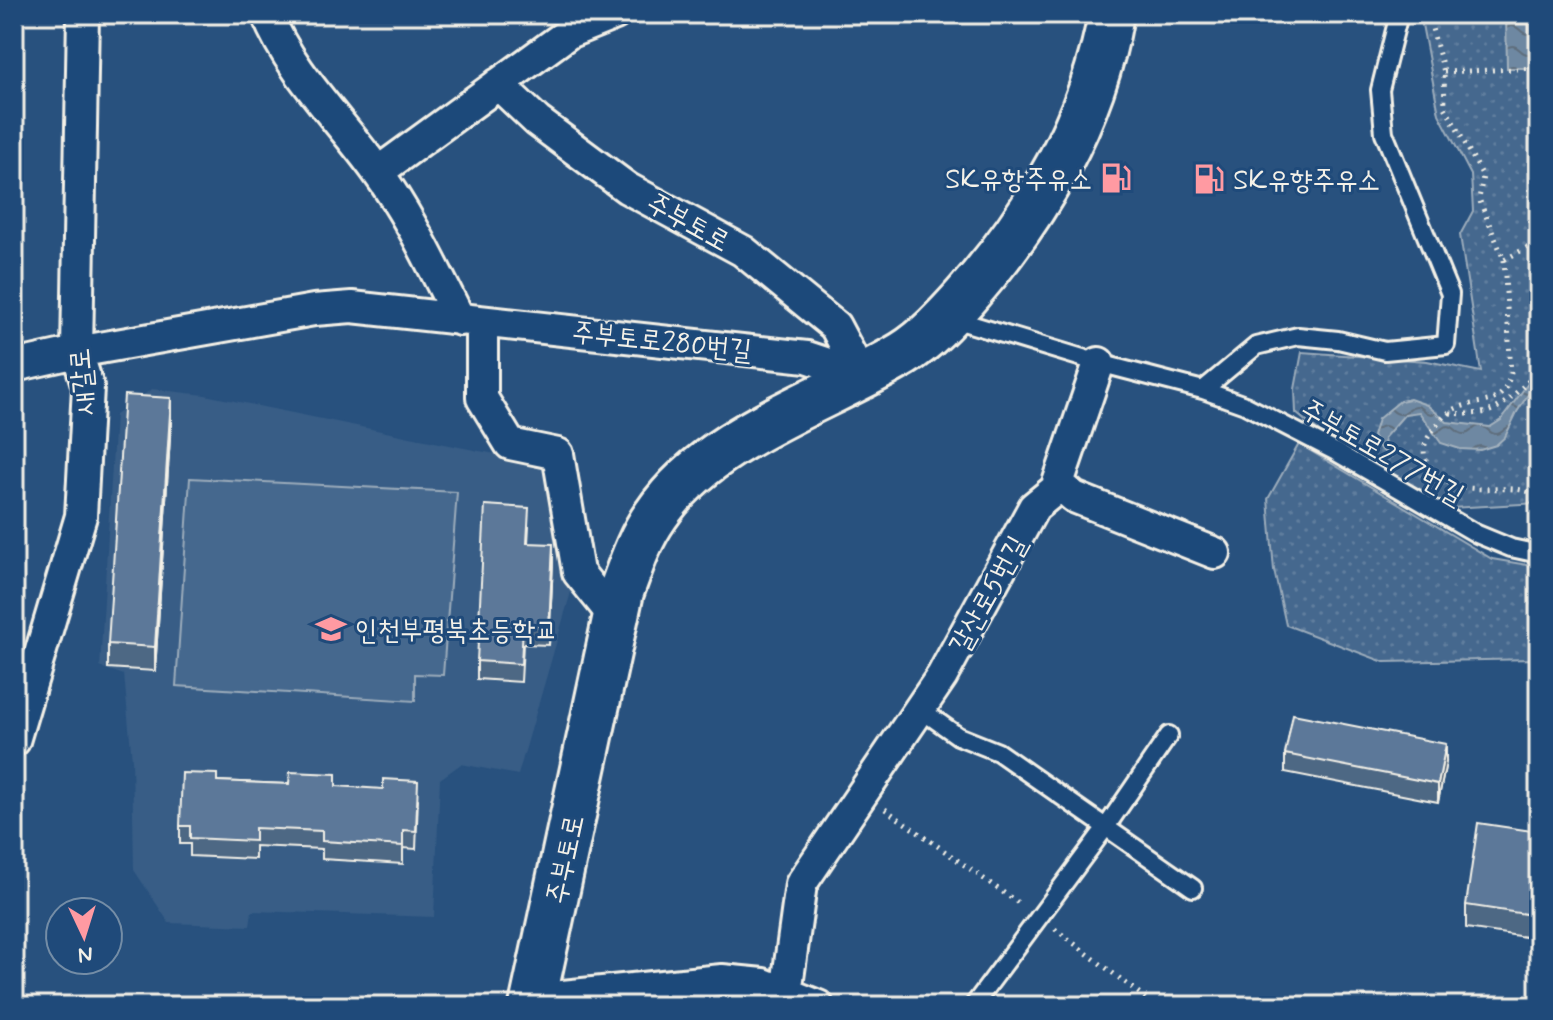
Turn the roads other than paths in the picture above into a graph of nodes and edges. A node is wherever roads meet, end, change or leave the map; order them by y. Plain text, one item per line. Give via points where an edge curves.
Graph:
1 (83, 14) edge
2 (267, 14) edge
3 (615, 14) edge
4 (1111, 14) edge
5 (1399, 14) edge
6 (498, 84) junction
7 (378, 172) junction
8 (947, 317) junction
9 (471, 322) junction
10 (77, 352) junction
11 (1099, 363) junction
12 (14, 366) edge
13 (861, 375) junction
14 (1203, 390) junction
15 (1058, 483) junction
16 (1215, 553) dead end
17 (1539, 554) edge
18 (616, 619) junction
19 (920, 709) junction
20 (1169, 735) dead end
21 (14, 741) edge
22 (1106, 827) junction
23 (1193, 888) dead end
24 (786, 993) junction
25 (533, 1003) edge
26 (818, 1006) edge
27 (973, 1006) edge

1 - 10 street, 새갈로
2 - 7 street via 277,41
3 - 6 street via 570,32
4 - 8 main road, 주부토로 via 1085,110 1052,177 1019,230
5 - 14 lane via 1380,90 1384,133 1450,294 1446,345 1385,351 1298,336 1256,346
6 - 7 street
6 - 13 street, 주부토로 via 537,121 627,188 743,251 835,326
7 - 9 street
8 - 11 lane, 주부토로277번길
8 - 13 main road, 주부토로 via 905,353
9 - 10 street, 주부토로280번길 via 352,307
9 - 13 street, 주부토로280번길 via 807,357
9 - 18 street via 482,398 510,444 558,454 578,572
10 - 12 street, 주부토로280번길
10 - 21 street, 새갈로 via 88,387 81,516
11 - 14 lane, 주부토로277번길
11 - 15 street, 갈산로5번길
13 - 18 main road, 주부토로 via 769,423 682,485 656,514 637,548
14 - 17 lane, 주부토로277번길 via 1284,424 1477,534
15 - 16 street via 1074,497
15 - 19 street, 갈산로5번길 via 1034,507
18 - 25 main road, 주부토로
19 - 22 lane via 958,736 998,752
19 - 24 street, 갈산로5번길 via 801,884
20 - 22 lane
22 - 23 lane
22 - 27 lane
24 - 25 street via 763,984 722,980
24 - 26 street

